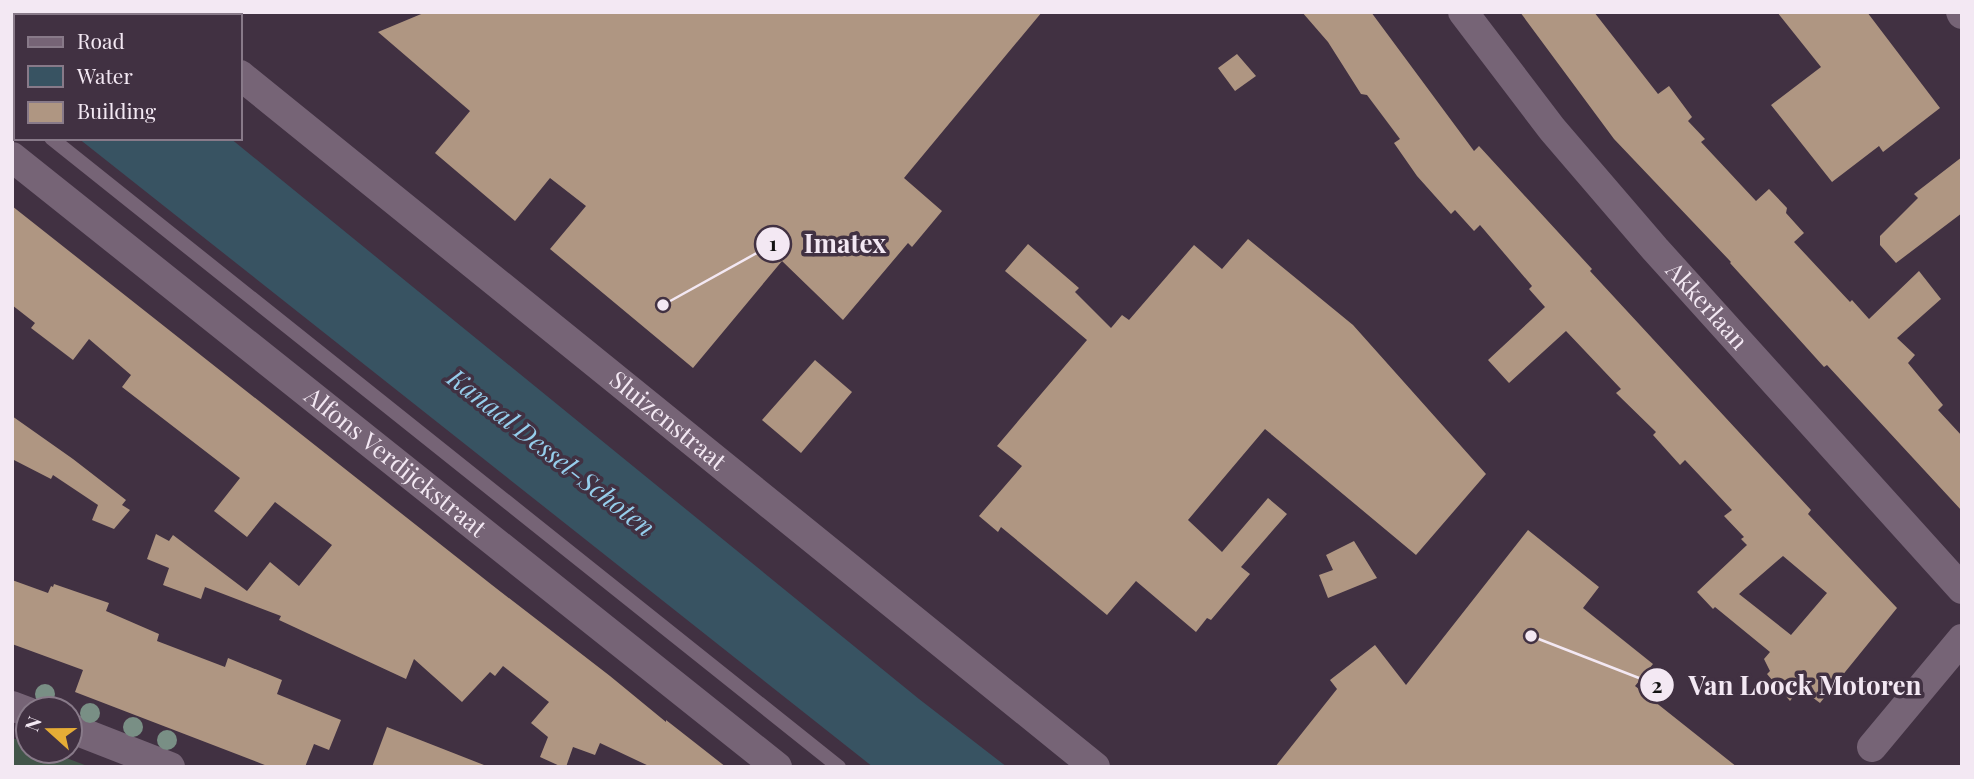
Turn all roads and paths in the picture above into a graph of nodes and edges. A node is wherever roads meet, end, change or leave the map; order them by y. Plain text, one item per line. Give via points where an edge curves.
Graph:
1 (1463, 12) edge
2 (242, 77) edge
3 (54, 140) edge
4 (12, 157) edge
5 (1962, 589) edge
6 (1962, 639) edge
7 (84, 733) edge
8 (1872, 747) dead end
9 (170, 767) edge
10 (777, 767) edge
11 (839, 767) edge
12 (1095, 767) edge

1 - 5 street, Akkerlaan via 1552,129 1655,249
2 - 12 street, Sluizenstraat
3 - 11 lane
4 - 10 street, Alfons Verdijckstraat
6 - 8 street
7 - 9 street

